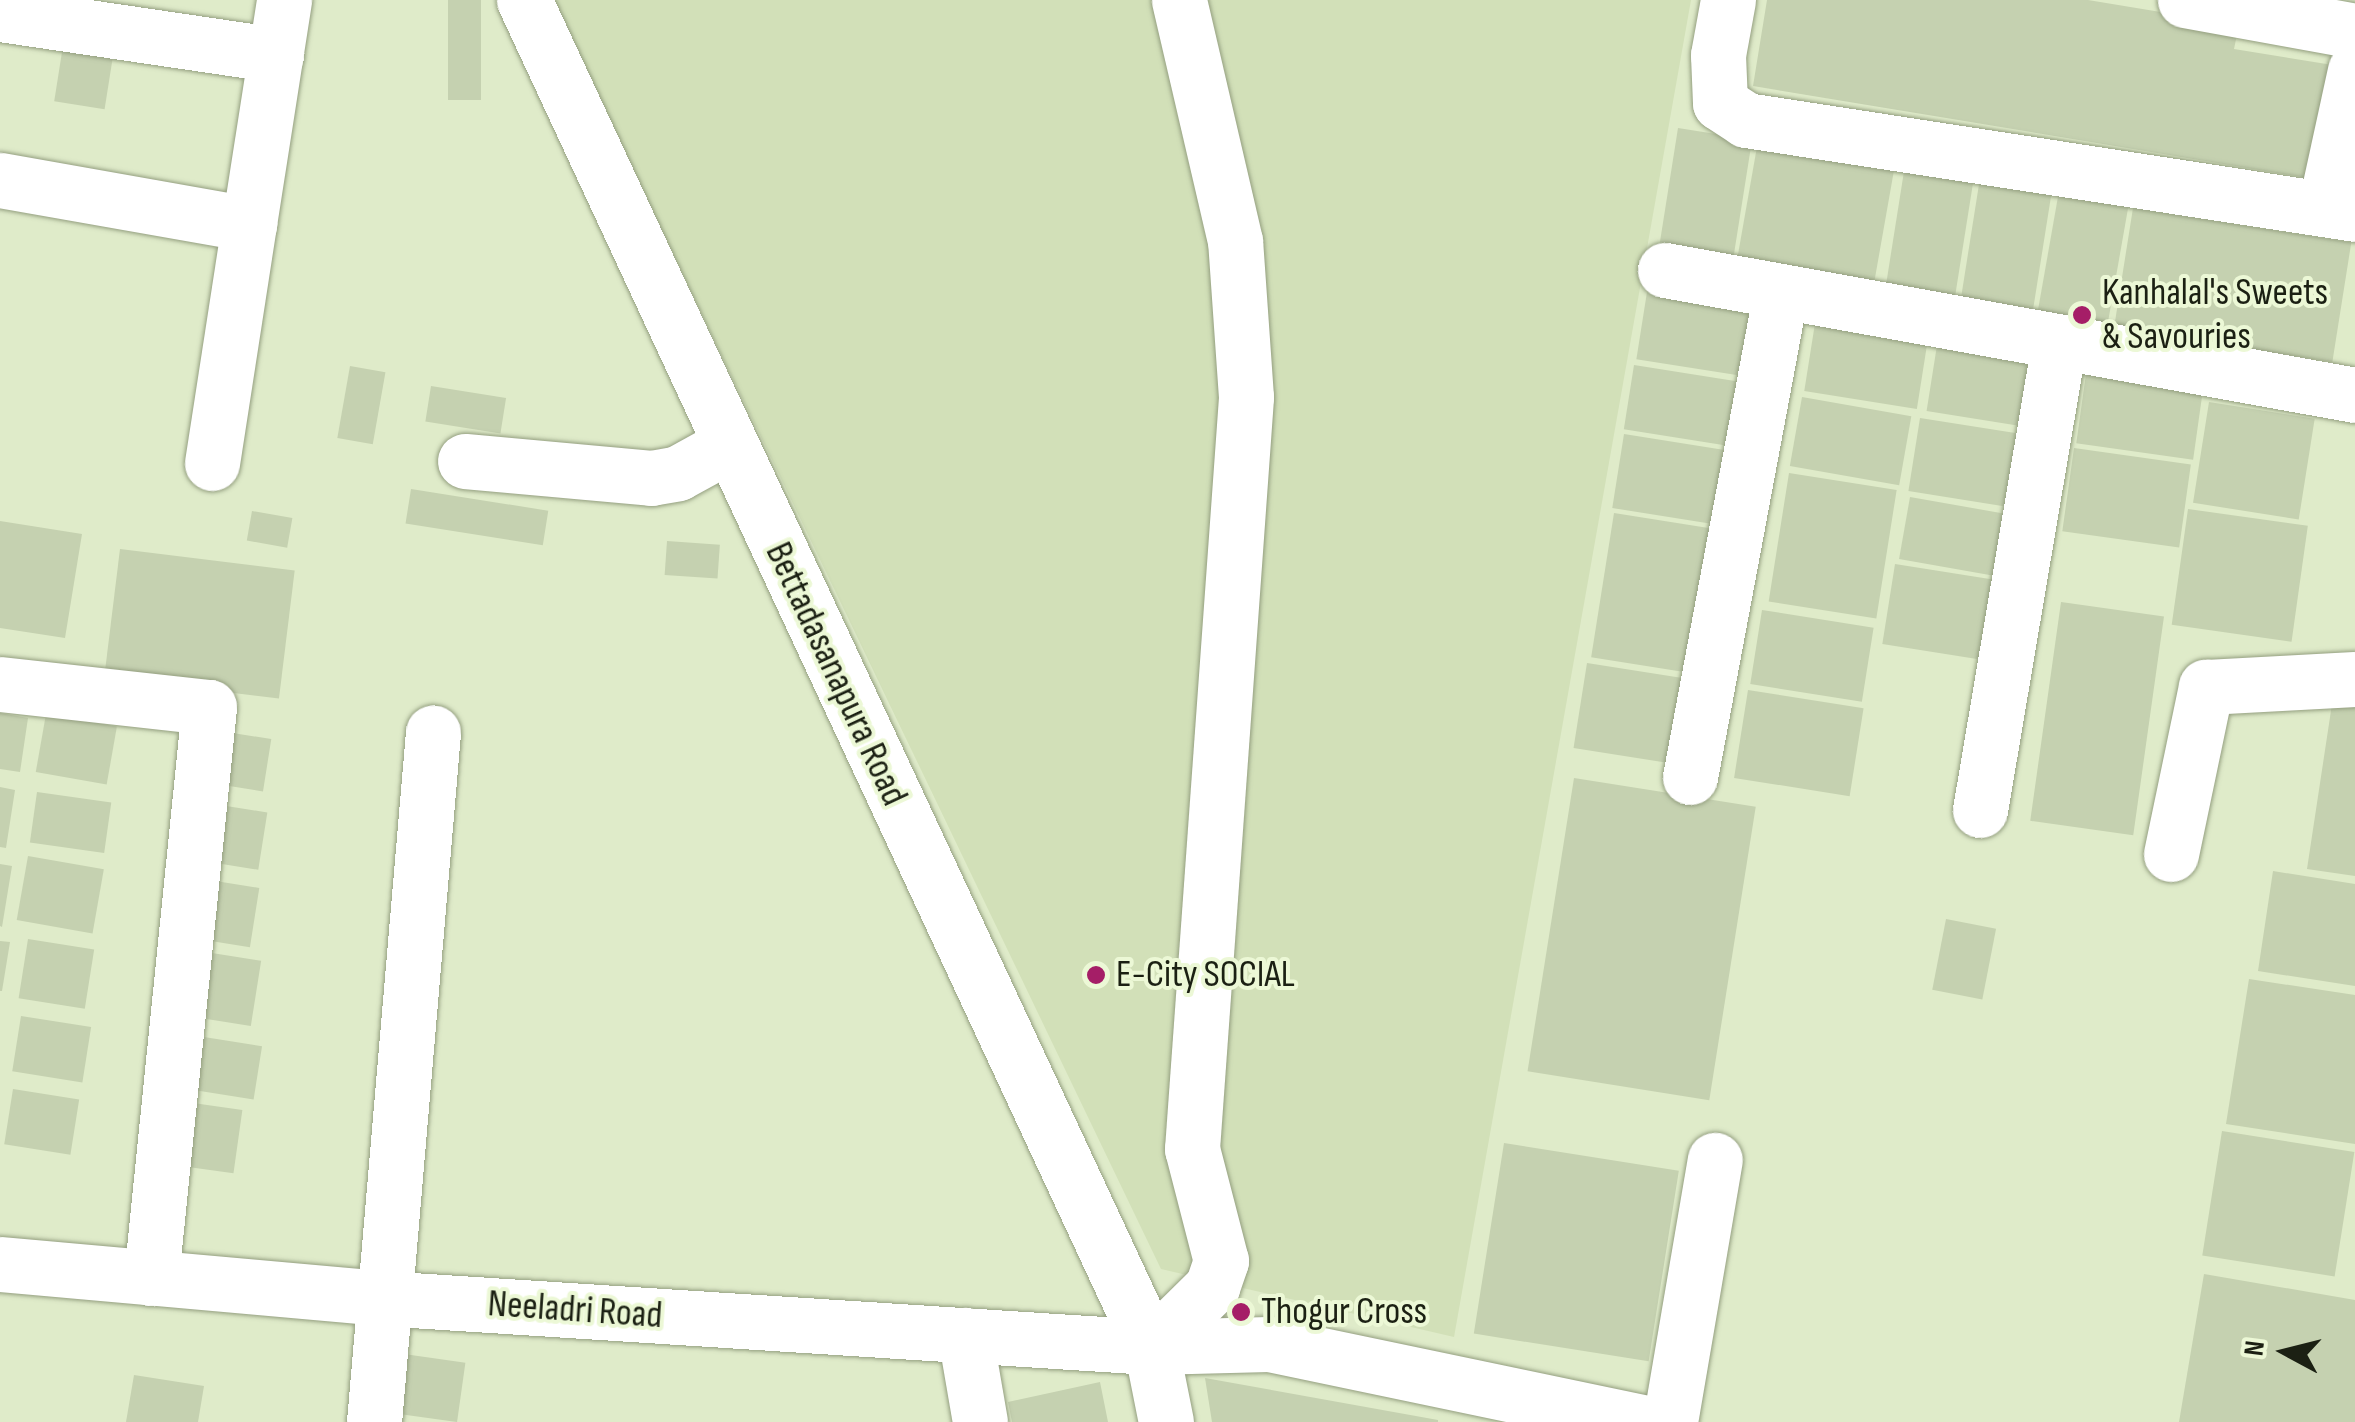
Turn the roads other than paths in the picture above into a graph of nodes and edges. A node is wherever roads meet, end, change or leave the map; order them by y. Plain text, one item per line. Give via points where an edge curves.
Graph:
1 (284, 0) edge
2 (524, 0) edge
3 (1179, 0) edge
4 (1728, 0) edge
5 (2185, 0) edge
6 (0, 14) edge
7 (2355, 31) edge
8 (276, 56) junction
9 (2355, 70) edge
10 (0, 180) edge
11 (2340, 211) edge
12 (249, 224) junction
13 (1665, 270) dead end
14 (1781, 293) junction
15 (2059, 342) junction
16 (2355, 395) edge
17 (729, 446) junction
18 (465, 462) dead end
19 (212, 463) dead end
20 (2355, 680) edge
21 (0, 684) edge
22 (433, 733) dead end
23 (1690, 777) dead end
24 (1980, 810) dead end
25 (2171, 854) dead end
26 (1715, 1160) dead end
27 (0, 1264) edge
28 (150, 1278) junction
29 (380, 1298) junction
30 (964, 1334) junction
31 (1150, 1346) junction
32 (374, 1422) edge
33 (980, 1422) edge
34 (1166, 1422) edge
35 (1641, 1422) edge
36 (1670, 1422) edge

1 - 8 street
2 - 17 street, Bettadasanapura Road
3 - 31 street via 1235,241 1246,397 1192,1149 1222,1261 1212,1287
4 - 11 street via 1718,55 1720,103 1746,120
5 - 7 street
6 - 8 street
8 - 12 street
9 - 11 street
10 - 12 street
12 - 19 street
13 - 14 street
14 - 15 street
14 - 23 street
15 - 16 street
15 - 24 street
17 - 18 street via 678,473 651,478
17 - 31 street, Bettadasanapura Road
20 - 25 street via 2206,688
21 - 28 street via 209,707
22 - 29 street
26 - 36 street
27 - 28 street, Neeladri Road
28 - 29 street, Neeladri Road
29 - 30 street, Neeladri Road
29 - 32 street
30 - 31 street, Neeladri Road
30 - 33 street
31 - 34 street
31 - 35 street, Neeladri Road via 1269,1344

